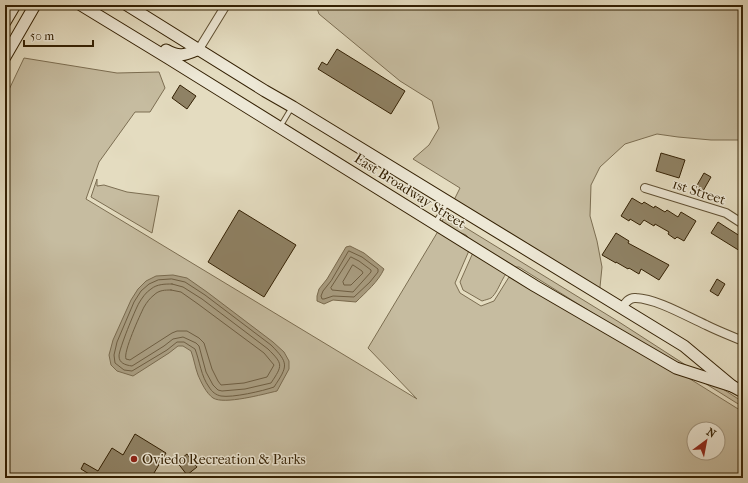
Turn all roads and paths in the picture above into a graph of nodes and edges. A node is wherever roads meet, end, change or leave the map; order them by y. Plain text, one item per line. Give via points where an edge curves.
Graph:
1 (15, 5) edge
2 (35, 5) edge
3 (81, 5) edge
4 (127, 5) edge
5 (226, 5) edge
6 (94, 12) junction
7 (5, 22) edge
8 (199, 49) junction
9 (5, 57) edge
10 (293, 107) junction
11 (280, 128) junction
12 (645, 188) dead end
13 (448, 201) junction
14 (435, 223) junction
15 (743, 224) edge
16 (622, 308) junction
17 (743, 341) edge
18 (732, 386) junction
19 (743, 392) edge

1 - 7 main road
2 - 9 main road
3 - 6 main road, East Broadway Street
4 - 8 main road, East Broadway Street
5 - 8 street
6 - 8 main road via 109,14 176,55 183,56
6 - 11 main road, East Broadway Street
8 - 10 main road, East Broadway Street
10 - 11 lane
10 - 13 main road, East Broadway Street
11 - 14 main road, East Broadway Street
12 - 15 street, 1st Street via 726,213
13 - 14 lane
13 - 16 main road, East Broadway Street
14 - 18 main road, East Broadway Street via 535,286 676,368
16 - 17 street via 630,299 636,298 662,304
16 - 18 main road, East Broadway Street via 684,346
18 - 19 main road, East Broadway Street

